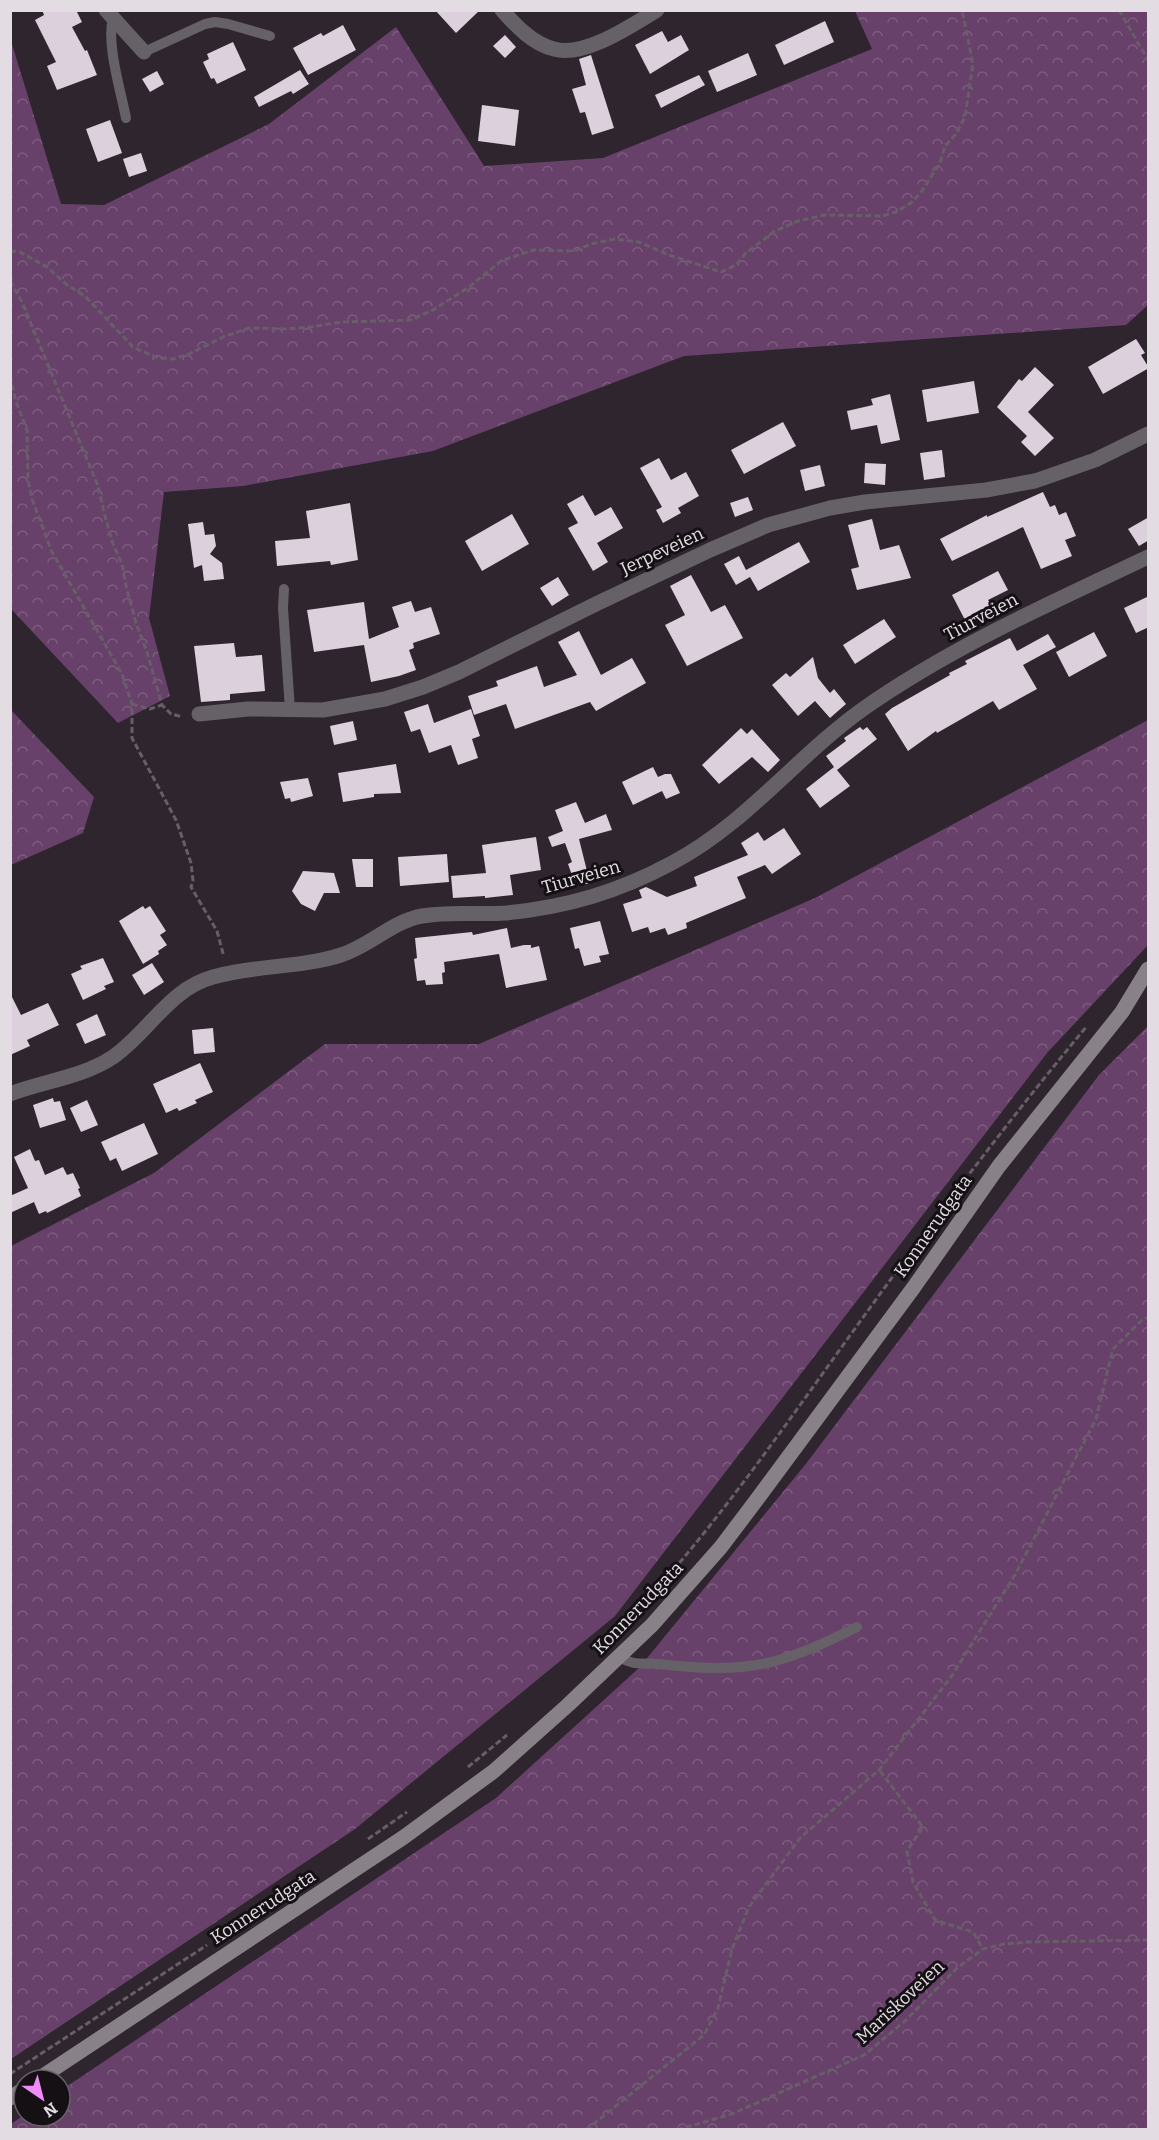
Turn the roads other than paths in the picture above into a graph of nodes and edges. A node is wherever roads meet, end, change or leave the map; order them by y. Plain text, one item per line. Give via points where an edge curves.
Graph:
1 (502, 10) edge
2 (657, 10) edge
3 (109, 15) edge
4 (270, 36) dead end
5 (144, 52) joint
6 (126, 118) dead end
7 (1149, 434) edge
8 (1149, 557) edge
9 (284, 589) dead end
10 (290, 710) junction
11 (199, 714) road end
12 (1149, 969) edge
13 (1149, 988) edge
14 (1122, 1012) junction
15 (10, 1094) edge
16 (857, 1627) dead end
17 (620, 1657) junction
18 (55, 2068) edge

1 - 2 street via 531,39 557,51 601,42
3 - 5 street
3 - 6 lane
4 - 5 lane via 215,22
7 - 10 street, Jerpeveien via 1095,460 1035,481 853,504 768,525 423,687 351,706
8 - 15 street, Tiurveien via 1047,605 919,673 844,724 747,811 706,842 632,884 554,907 420,916 341,955 200,982 159,1011 114,1057 93,1069
9 - 10 lane
10 - 11 street, Jerpeveien
12 - 14 main road, Konnerudgata
13 - 14 main road, Konnerudgata
14 - 17 main road, Konnerudgata via 999,1166 721,1547
16 - 17 lane via 788,1657 755,1665 630,1664
17 - 18 main road, Konnerudgata via 494,1772 404,1837

